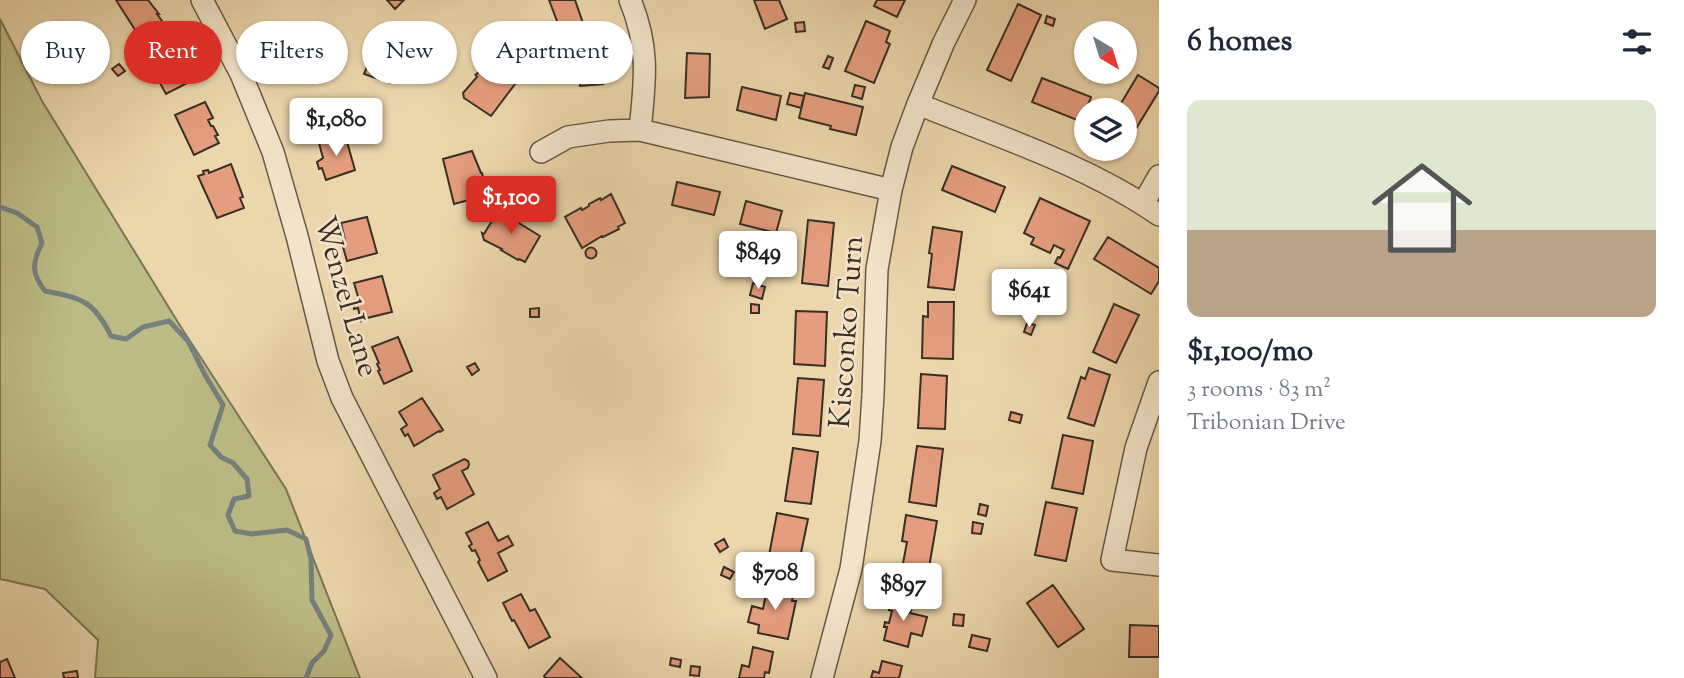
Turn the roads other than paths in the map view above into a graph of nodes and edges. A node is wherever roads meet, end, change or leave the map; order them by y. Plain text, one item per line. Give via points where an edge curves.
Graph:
1 (202, 0) edge
2 (630, 0) edge
3 (965, 0) edge
4 (918, 104) junction
5 (640, 130) junction
6 (541, 152) dead end
7 (1159, 176) edge
8 (891, 190) junction
9 (1151, 209) edge
10 (1159, 382) edge
11 (1159, 565) edge
12 (486, 678) edge
13 (822, 678) edge

1 - 12 street, Wenzel Lane via 241,74 273,152 342,398
2 - 5 street via 644,44
3 - 4 street, Kisconko Turn
4 - 8 street, Kisconko Turn
4 - 9 street via 1065,163
5 - 6 street via 568,137
5 - 8 street
7 - 9 street
8 - 13 street, Kisconko Turn via 877,269 870,441 850,569
10 - 11 street via 1136,448 1112,560

